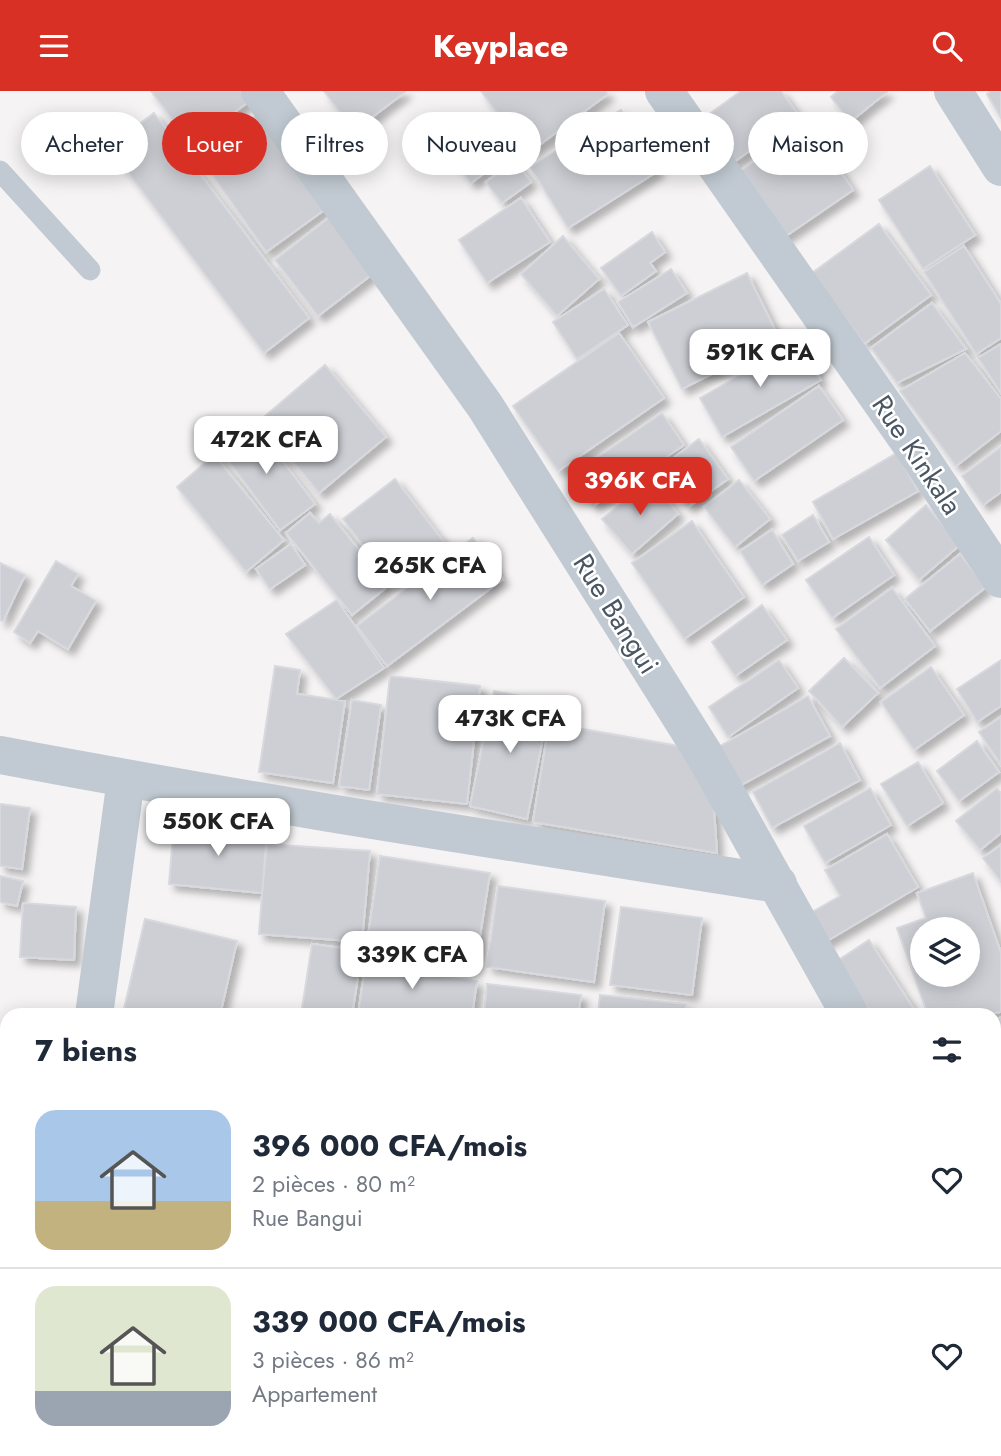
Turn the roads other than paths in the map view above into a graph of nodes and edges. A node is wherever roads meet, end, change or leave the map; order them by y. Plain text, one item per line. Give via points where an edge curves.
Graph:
1 (260, 91) edge
2 (664, 91) edge
3 (953, 91) edge
4 (1001, 167) edge
5 (0, 171) edge
6 (90, 270) dead end
7 (1001, 579) edge
8 (0, 755) edge
9 (126, 779) junction
10 (778, 884) junction
11 (95, 1008) edge
12 (846, 1008) edge

1 - 10 street, Rue Bangui via 485,406 704,754
2 - 7 street, Rue Kinkala
3 - 4 street
5 - 6 lane
8 - 9 street
9 - 10 street
9 - 11 street
10 - 12 street, Rue Bangui

